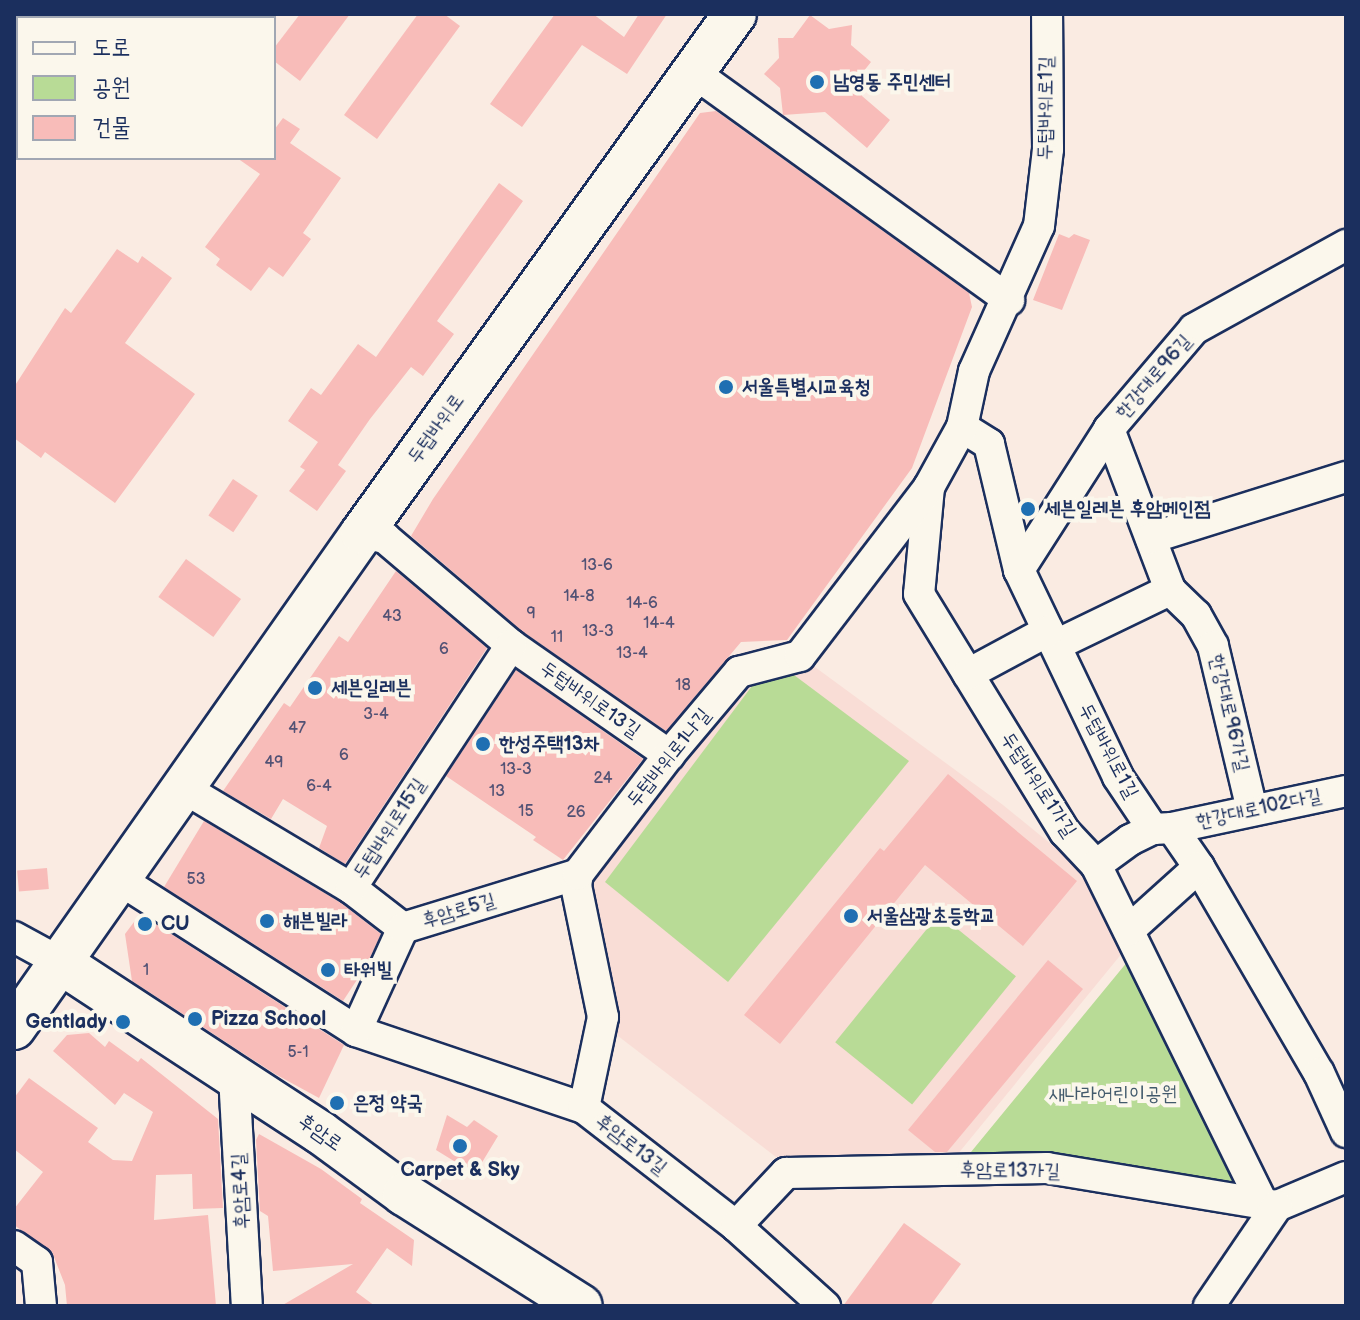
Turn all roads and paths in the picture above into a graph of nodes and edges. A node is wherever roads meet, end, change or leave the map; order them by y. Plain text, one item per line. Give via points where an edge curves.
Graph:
1 (735, 14) edge
2 (1047, 14) edge
3 (693, 72) junction
4 (1346, 245) edge
5 (1009, 300) junction
6 (962, 427) junction
7 (1109, 429) junction
8 (1346, 477) edge
9 (929, 487) junction
10 (362, 533) junction
11 (1151, 538) junction
12 (1019, 570) junction
13 (1170, 590) junction
14 (1052, 638) junction
15 (511, 645) junction
16 (968, 674) junction
17 (669, 755) junction
18 (182, 787) junction
19 (1346, 791) edge
20 (1252, 810) junction
21 (1162, 829) junction
22 (1096, 865) junction
23 (1199, 867) junction
24 (578, 874) junction
25 (117, 878) junction
26 (351, 888) junction
27 (403, 928) junction
28 (1129, 930) junction
29 (14, 937) edge
30 (58, 961) junction
31 (14, 1028) edge
32 (356, 1031) junction
33 (234, 1076) junction
34 (584, 1108) junction
35 (1346, 1132) edge
36 (1346, 1177) edge
37 (1270, 1205) junction
38 (736, 1226) junction
39 (14, 1246) edge
40 (41, 1306) edge
41 (247, 1306) edge
42 (581, 1306) edge
43 (825, 1306) edge
44 (1209, 1306) edge

1 - 3 main road, 두텁바위로
2 - 5 street, 두텁바위로1길 via 1048,149 1039,226
3 - 5 street
3 - 10 main road, 두텁바위로
4 - 7 street, 한강대로96길 via 1194,329
5 - 6 street, 두텁바위로1길 via 974,371
6 - 9 street, 두텁바위로1길
6 - 12 street, 두텁바위로1길 via 989,444
7 - 11 street, 한강대로96가길
7 - 12 street, 한강대로96길
8 - 11 street
9 - 16 street, 두텁바위로1가길 via 919,594
9 - 17 street, 두텁바위로1나길 via 800,656 739,672
10 - 15 street, 두텁바위로13길 via 385,538
10 - 18 main road, 두텁바위로
11 - 13 street, 한강대로96가길
12 - 14 street, 두텁바위로1길
13 - 14 street
13 - 20 street, 한강대로96가길 via 1196,615 1213,646
14 - 16 street
14 - 21 street, 두텁바위로1길 via 1118,777
15 - 17 street, 두텁바위로13길
15 - 26 street, 두텁바위로15길
16 - 22 street, 두텁바위로1가길 via 1065,832
17 - 24 street, 두텁바위로1나길
18 - 25 main road, 두텁바위로
18 - 26 street
19 - 20 street, 한강대로102다길
20 - 21 street, 한강대로102다길
21 - 22 street, 한강대로102다길 via 1130,840
21 - 23 street, 두텁바위로1길
22 - 28 street, 두텁바위로1가길
23 - 28 street
23 - 35 street, 두텁바위로1길 via 1319,1073
24 - 27 street, 후암로5길
24 - 34 street via 576,886 603,1017
25 - 30 main road, 두텁바위로
25 - 32 street
26 - 27 street
27 - 32 street, 후암로5길
28 - 37 street, 두텁바위로1가길
29 - 30 street
30 - 31 main road, 두텁바위로
30 - 33 main road, 후암로
32 - 34 street, 후암로13길
33 - 41 street, 후암로4길
33 - 42 main road, 후암로 via 404,1194
34 - 38 street, 후암로13길
36 - 37 street
37 - 38 street, 후암로13가길 via 1047,1168 786,1173
37 - 44 street
38 - 43 street, 후암로13길
39 - 40 street via 37,1262

